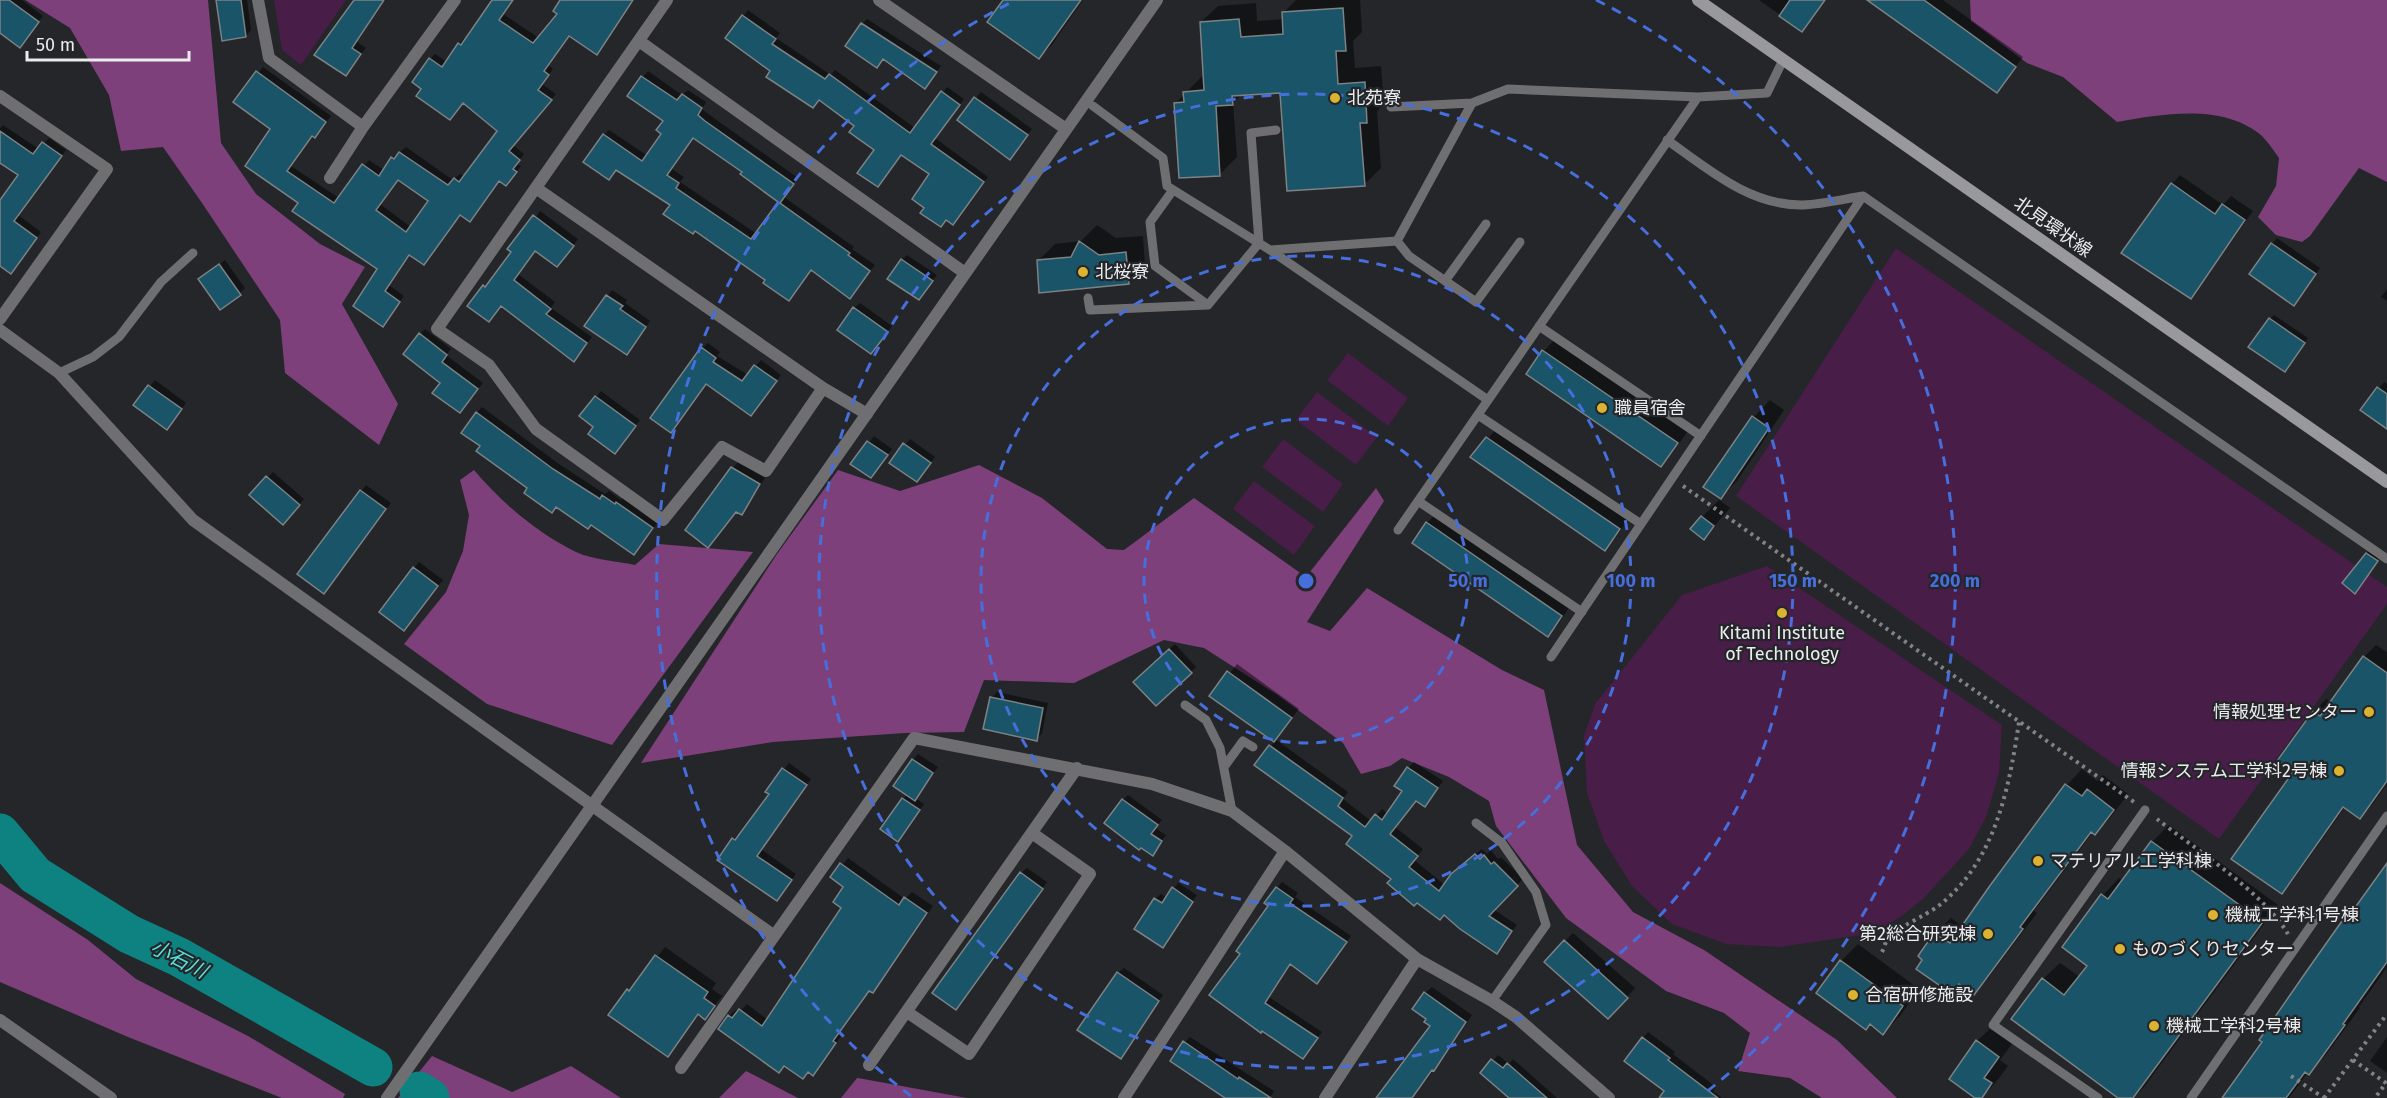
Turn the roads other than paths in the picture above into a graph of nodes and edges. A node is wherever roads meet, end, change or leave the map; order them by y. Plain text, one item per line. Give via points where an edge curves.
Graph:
1 (258, 0) edge
2 (455, 0) edge
3 (667, 0) edge
4 (879, 0) edge
5 (1156, 0) edge
6 (1698, 0) edge
7 (639, 41) junction
8 (1783, 60) junction
9 (0, 96) edge
10 (1698, 97) junction
11 (1472, 103) junction
12 (1093, 106) dead end
13 (1391, 107) dead end
14 (363, 127) junction
15 (1066, 129) junction
16 (1276, 130) dead end
17 (1667, 140) junction
18 (330, 178) dead end
19 (536, 188) junction
20 (1173, 190) junction
21 (1863, 196) junction
22 (1486, 224) dead end
23 (1397, 241) junction
24 (1520, 242) dead end
25 (1258, 243) junction
26 (1270, 250) junction
27 (193, 254) dead end
28 (965, 273) junction
29 (1445, 281) junction
30 (1088, 298) dead end
31 (1208, 305) junction
32 (0, 319) edge
33 (1539, 326) junction
34 (0, 330) edge
35 (59, 373) junction
36 (822, 388) junction
37 (1488, 400) junction
38 (867, 414) junction
39 (1478, 415) junction
40 (1701, 436) junction
41 (2386, 478) edge
42 (1418, 501) junction
43 (1641, 524) junction
44 (1398, 530) dead end
45 (2387, 559) edge
46 (1582, 612) junction
47 (1551, 657) dead end
48 (1185, 705) dead end
49 (1253, 747) dead end
50 (1224, 767) junction
51 (1077, 768) junction
52 (590, 807) junction
53 (2145, 810) road end
54 (1232, 811) junction
55 (2387, 816) edge
56 (1476, 823) dead end
57 (1032, 833) junction
58 (1285, 851) junction
59 (773, 935) junction
60 (1417, 959) junction
61 (1492, 1001) junction
62 (907, 1012) junction
63 (0, 1020) edge
64 (869, 1065) dead end
65 (681, 1068) dead end
66 (111, 1098) edge
67 (387, 1098) edge
68 (1124, 1098) edge
69 (1325, 1098) edge
70 (1609, 1098) edge
71 (2098, 1098) edge
72 (2191, 1098) edge

1 - 14 street via 269,58
2 - 14 street
3 - 7 street
4 - 15 street
5 - 15 street
6 - 8 main road, 北見環状線
7 - 19 street
7 - 28 street
8 - 10 lane via 1767,93
8 - 41 main road, 北見環状線
9 - 32 street via 107,169
10 - 11 lane via 1508,89
10 - 17 lane
11 - 13 lane
11 - 23 lane
12 - 20 lane via 1163,158 1167,186
14 - 18 street
15 - 28 street
16 - 25 lane via 1251,133
17 - 21 lane via 1730,185 1771,200 1803,205
17 - 33 lane
19 - 36 street
19 - 36 street via 437,329 489,365 536,429 663,520 722,447 766,471
20 - 25 lane
20 - 31 lane via 1150,222 1155,266
21 - 40 lane
21 - 45 lane
22 - 29 lane
23 - 26 lane
23 - 29 lane via 1410,256
24 - 29 lane via 1476,303
25 - 26 lane
25 - 31 lane
26 - 37 lane
27 - 35 lane via 161,282 119,337 93,357
28 - 38 street
30 - 31 lane via 1090,310
33 - 37 lane
33 - 40 lane
34 - 35 street
35 - 52 street via 193,520
36 - 38 street
37 - 39 lane
38 - 52 street
39 - 42 lane
39 - 43 lane
40 - 43 lane
42 - 44 lane
42 - 46 lane
43 - 46 lane
46 - 47 lane
48 - 50 lane via 1206,720 1220,748
49 - 50 lane via 1243,741
50 - 54 lane
51 - 54 street via 1152,784
51 - 57 street
51 - 59 street via 914,738
52 - 59 street
52 - 67 street
53 - 71 lane via 1993,1025
54 - 58 street
55 - 72 lane
56 - 61 lane via 1502,843 1536,892 1546,925
57 - 62 street
57 - 62 street via 1090,874 969,1054
58 - 60 street
58 - 68 street
59 - 65 street
60 - 61 street
60 - 69 street
61 - 70 street via 1516,1017
62 - 64 street
63 - 66 street

